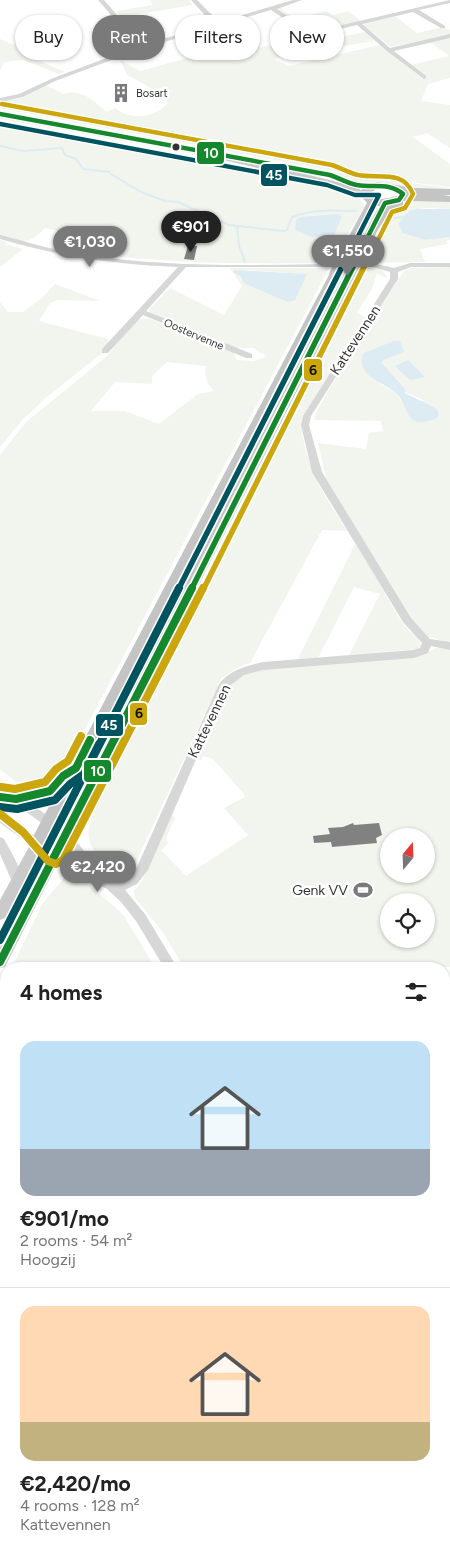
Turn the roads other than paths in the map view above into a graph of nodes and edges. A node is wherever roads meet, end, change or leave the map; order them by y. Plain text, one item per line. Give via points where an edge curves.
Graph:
1 (101, 0) edge
2 (194, 0) edge
3 (299, 0) edge
4 (450, 1) edge
5 (272, 8) junction
6 (415, 10) junction
7 (114, 15) edge
8 (208, 15) edge
9 (248, 15) edge
10 (283, 15) edge
11 (358, 23) junction
12 (344, 26) edge
13 (442, 27) dead end
14 (450, 36) edge
15 (389, 50) junction
16 (107, 60) edge
17 (424, 77) dead end
18 (0, 100) edge
19 (0, 114) edge
20 (450, 192) edge
21 (401, 193) junction
22 (370, 194) junction
23 (431, 198) junction
24 (450, 199) edge
25 (385, 203) junction
26 (377, 220) junction
27 (0, 237) edge
28 (184, 265) junction
29 (450, 265) edge
30 (394, 271) junction
31 (140, 311) junction
32 (105, 351) dead end
33 (248, 356) dead end
34 (427, 642) junction
35 (450, 646) edge
36 (76, 768) junction
37 (0, 787) edge
38 (16, 799) junction
39 (0, 817) edge
40 (48, 822) junction
41 (65, 834) junction
42 (39, 841) junction
43 (3, 848) edge
44 (55, 854) junction
45 (94, 874) junction
46 (17, 881) junction
47 (117, 889) junction
48 (0, 914) edge
49 (0, 962) edge
50 (167, 962) edge

1 - 7 street
2 - 8 street
3 - 5 street
4 - 6 street
5 - 9 street
5 - 10 street
6 - 11 street
6 - 13 street
11 - 12 street
11 - 15 street
14 - 15 street
15 - 17 street
16 - 18 street via 29,92
19 - 22 main road via 207,153
20 - 21 highway
21 - 22 highway via 387,185
21 - 23 highway
21 - 25 highway via 396,201
22 - 25 highway
22 - 36 highway, bridge via 335,275
23 - 24 highway
23 - 26 highway via 396,204
25 - 26 highway
26 - 41 highway, bridge
27 - 28 street via 46,250 105,259
28 - 30 street via 379,265
28 - 31 street
29 - 30 street via 410,265
30 - 34 street, Kattevennen via 394,279 307,416 305,425 317,472 407,620
31 - 32 street
31 - 33 street, Oostervenne
34 - 35 street
34 - 47 street, Kattevennen via 424,650 414,654 263,666 249,668 231,677 223,686 142,870 133,881
36 - 38 street via 63,776 50,791
36 - 40 highway
37 - 38 street
38 - 40 street
39 - 42 street
40 - 41 street
40 - 42 highway
41 - 44 highway
41 - 45 street
42 - 44 street
42 - 46 main road
43 - 46 street
44 - 45 street
44 - 49 main road
45 - 47 street
46 - 48 main road
47 - 50 street

